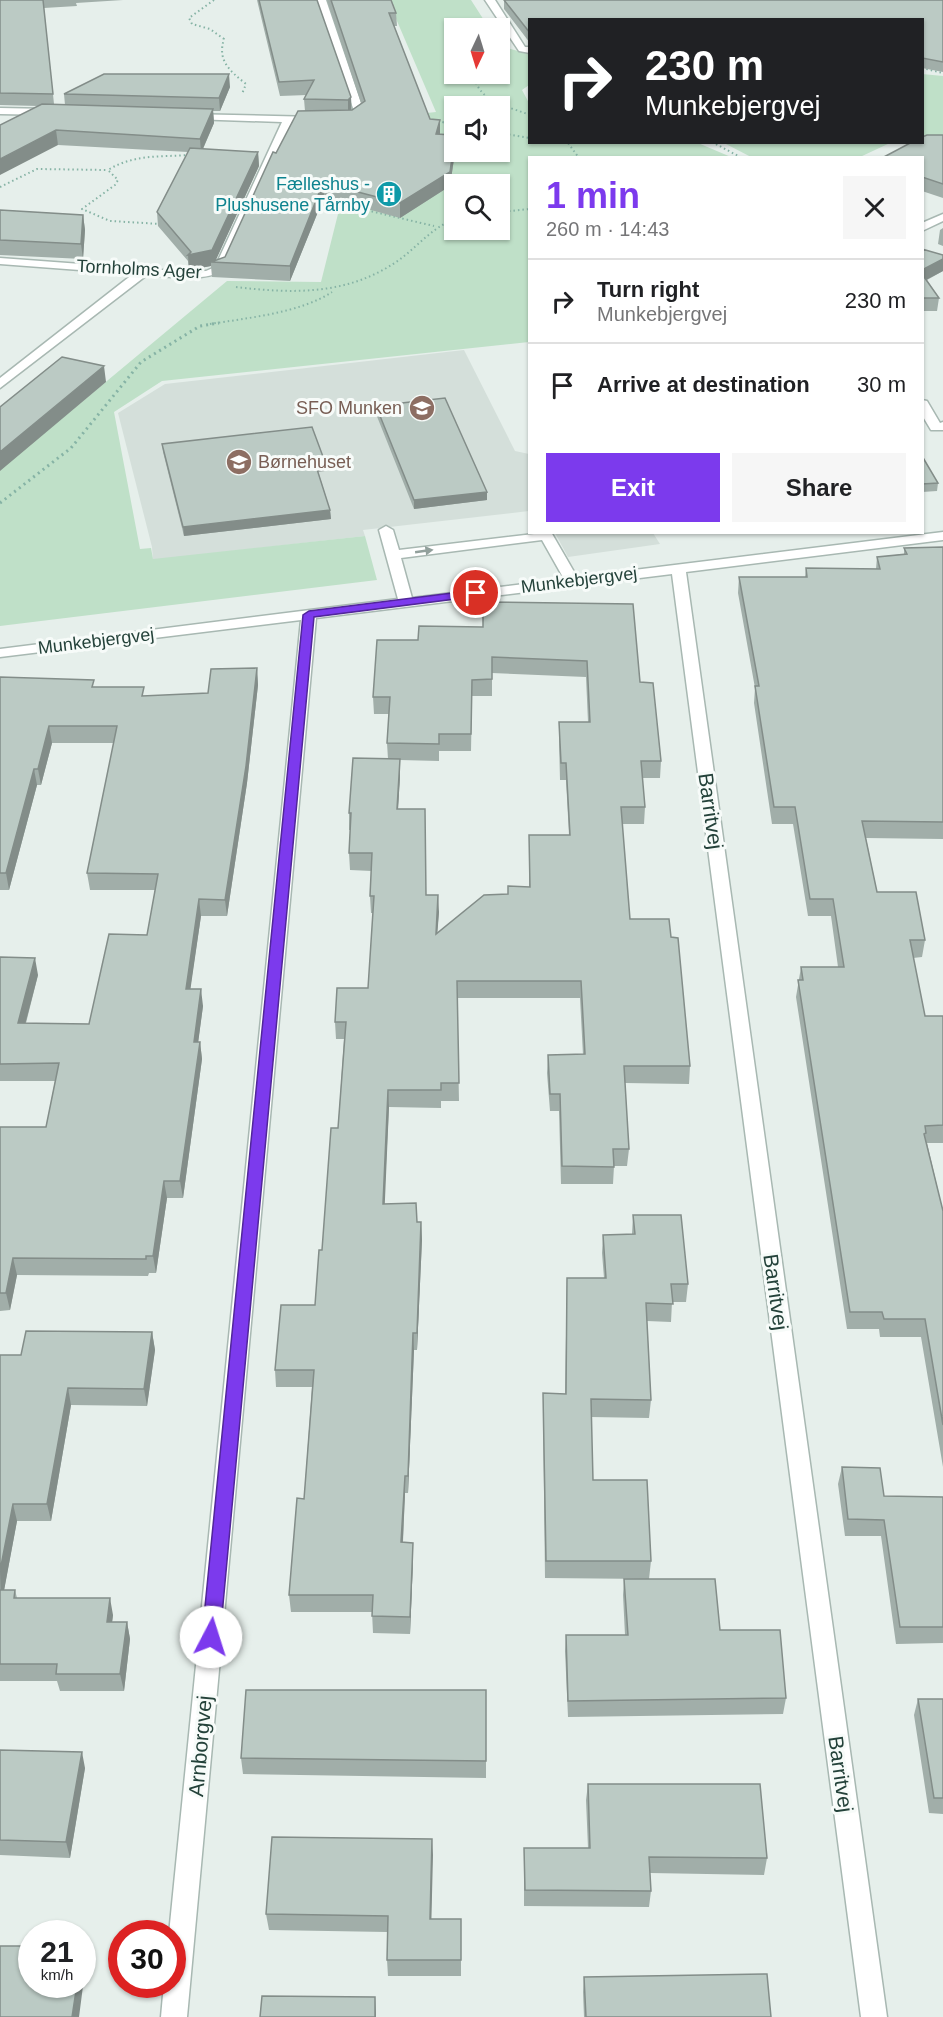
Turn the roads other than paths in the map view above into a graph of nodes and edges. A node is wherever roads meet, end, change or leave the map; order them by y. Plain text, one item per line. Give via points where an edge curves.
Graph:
1 (321, 0) edge
2 (490, 0) edge
3 (528, 50) edge
4 (0, 111) edge
5 (61, 113) edge
6 (176, 116) edge
7 (288, 119) junction
8 (943, 217) edge
9 (924, 227) edge
10 (0, 261) edge
11 (145, 271) junction
12 (0, 384) edge
13 (924, 407) edge
14 (943, 426) edge
15 (386, 530) dead end
16 (943, 536) edge
17 (393, 555) junction
18 (678, 568) junction
19 (572, 581) junction
20 (406, 602) junction
21 (309, 615) junction
22 (0, 653) edge
23 (174, 2017) edge
24 (874, 2017) edge

1 - 7 street via 359,112 352,118 332,121
2 - 3 street via 522,49
4 - 5 street
6 - 7 street
7 - 11 street, Tornholms Ager via 220,269 208,274
8 - 9 street
10 - 11 street, Tornholms Ager
11 - 12 street
13 - 14 street via 936,427
15 - 17 street
16 - 18 street, Munkebjergvej
17 -> 19 street via 546,535
17 - 20 street
18 - 19 street, Munkebjergvej
18 - 24 street, Barritvej
19 - 20 street, Munkebjergvej
20 - 21 street, Munkebjergvej
21 - 22 street, Munkebjergvej
21 - 23 street, Arnborgvej

